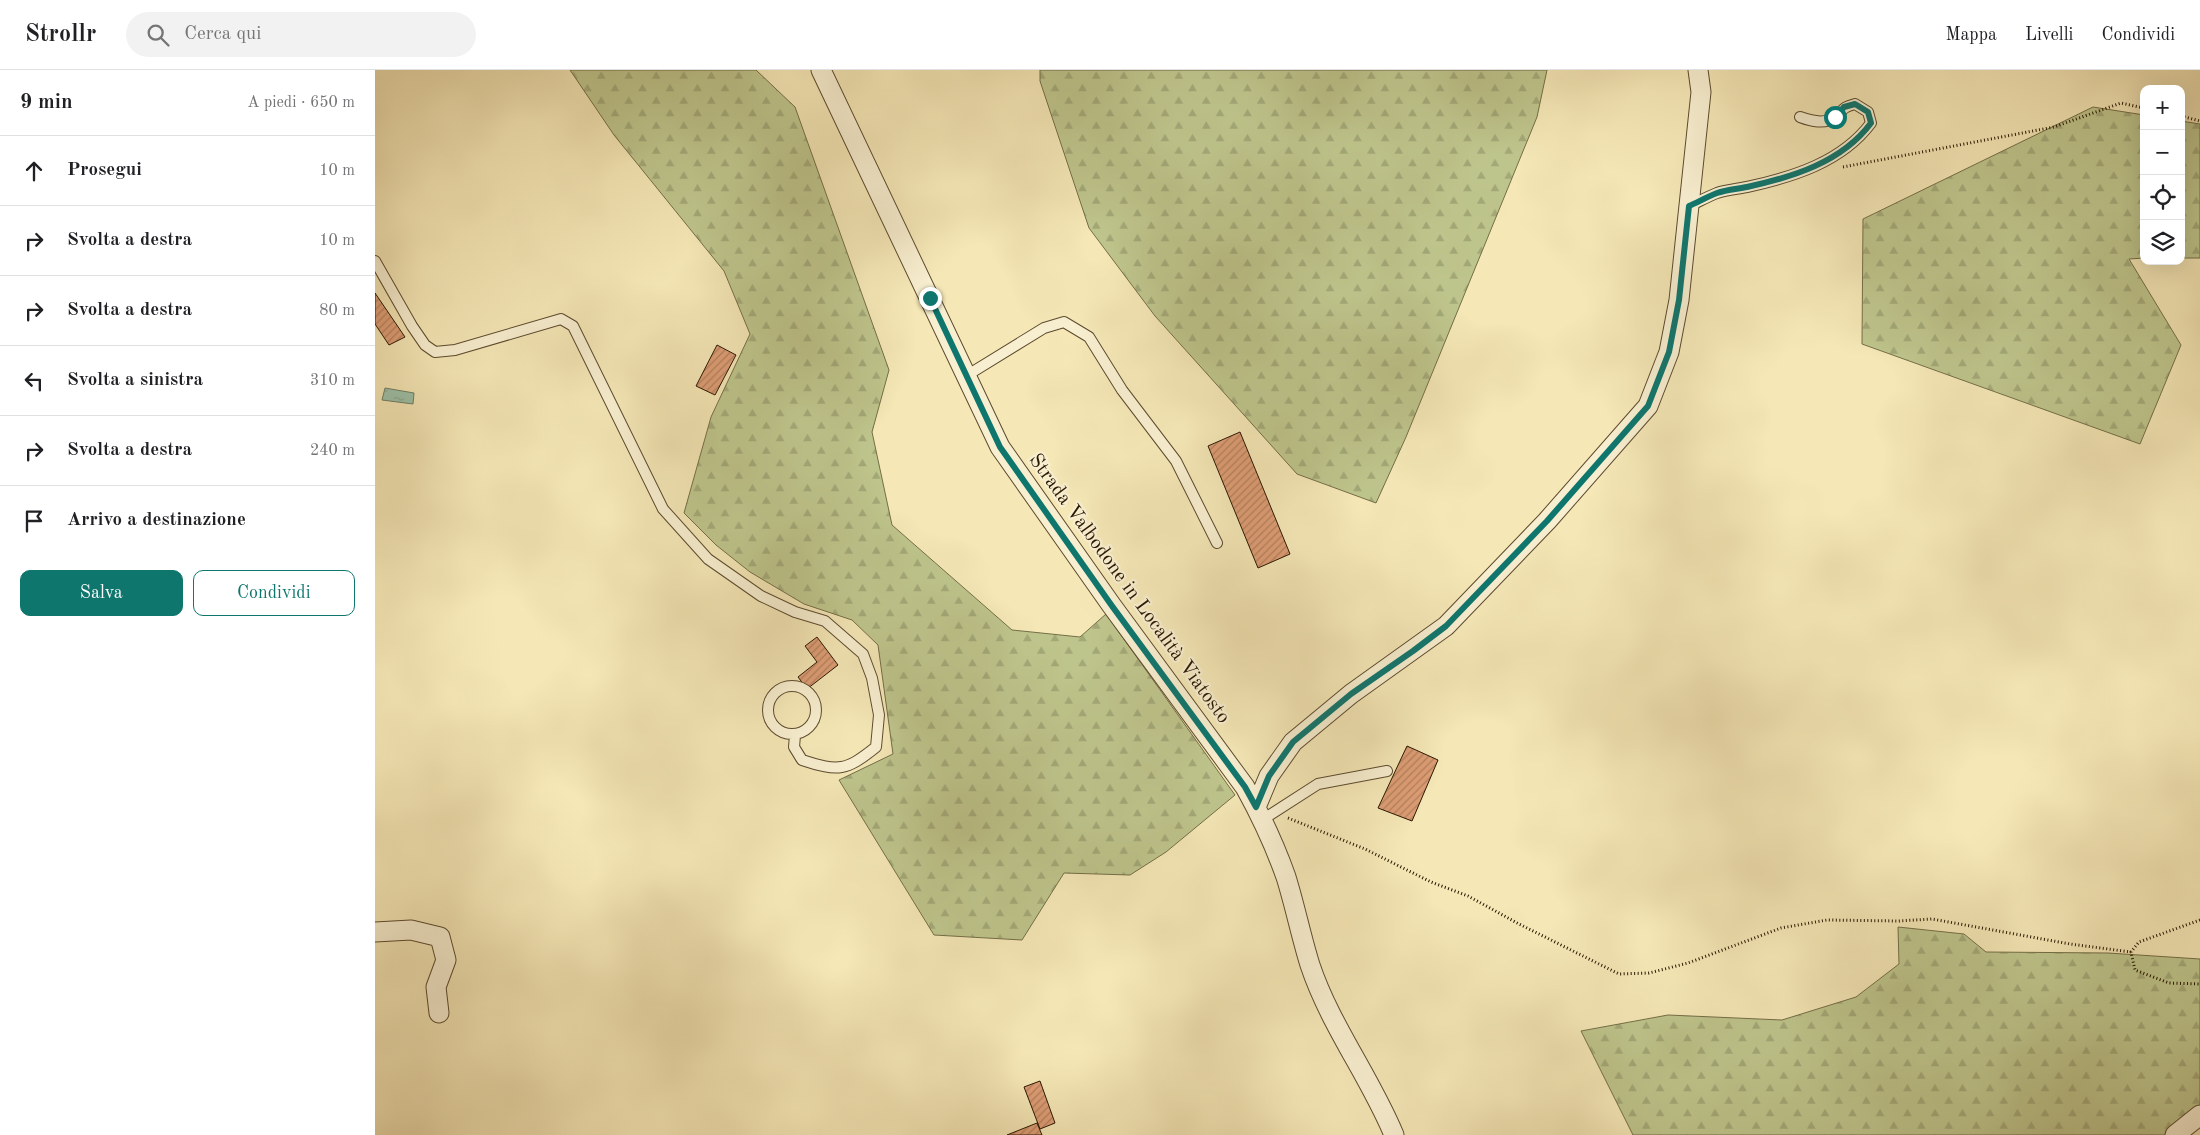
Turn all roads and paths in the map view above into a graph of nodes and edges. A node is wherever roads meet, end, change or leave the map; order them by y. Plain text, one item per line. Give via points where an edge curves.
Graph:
1 (821, 70) edge
2 (1698, 70) edge
3 (2140, 107) edge
4 (1800, 117) dead end
5 (2185, 117) edge
6 (2200, 122) edge
7 (1834, 168) dead end
8 (1689, 206) junction
9 (375, 261) edge
10 (966, 376) junction
11 (1217, 543) dead end
12 (795, 735) junction
13 (1387, 771) dead end
14 (1263, 813) junction
15 (2200, 920) edge
16 (375, 932) edge
17 (2131, 952) junction
18 (2200, 984) edge
19 (439, 1014) dead end
20 (2200, 1115) edge
21 (1394, 1135) edge
22 (2175, 1135) edge

1 - 10 street, Strada Valbodone in Località Viatosto
2 - 8 street via 1701,92
3 - 7 path via 2121,103 2054,127
4 - 8 lane via 1813,122 1825,121 1835,117 1844,107 1855,104 1868,112 1871,123 1862,136 1841,153 1815,166 1794,175 1718,193
5 - 6 path
8 - 14 street via 1679,300 1669,352 1648,406 1547,521 1446,626 1351,694 1293,742 1269,776
9 - 12 lane via 412,326 425,345 435,352 455,350 561,319 573,326 663,509 708,559 761,596 795,612 825,621 863,654 879,714 876,747 855,764 829,769 803,760 795,747
10 - 11 lane via 1044,328 1065,322 1089,337 1122,390 1176,461
10 - 14 street, Strada Valbodone in Località Viatosto via 1000,447 1015,470
12 - 12 lane via 778,731 768,717 770,699 782,687 799,686 813,695 817,712 810,728
13 - 14 lane via 1317,784
14 - 17 path via 1293,819 1347,841 1431,882 1468,896 1619,974 1649,973 1688,964 1781,928 1827,920 1932,918
14 - 21 street, Strada Valbodone in Località Viatosto via 1310,965
15 - 17 path via 2139,942
16 - 19 street via 411,930 440,937 446,960 436,988
17 - 18 path via 2135,970 2169,983
20 - 22 street

